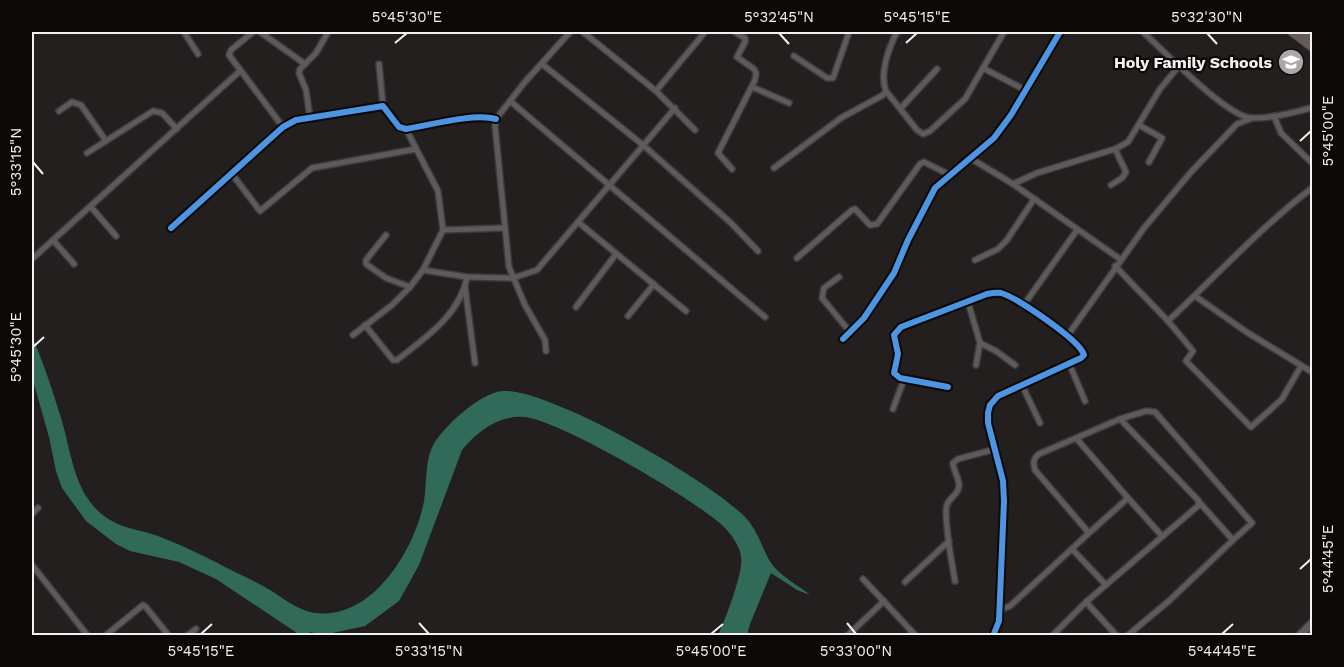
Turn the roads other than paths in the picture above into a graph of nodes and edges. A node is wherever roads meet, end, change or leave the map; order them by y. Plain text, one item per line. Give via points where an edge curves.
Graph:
1 (184, 32) edge
2 (253, 32) edge
3 (260, 32) edge
4 (328, 32) edge
5 (570, 32) edge
6 (583, 32) edge
7 (705, 32) edge
8 (735, 32) edge
9 (849, 32) edge
10 (897, 32) edge
11 (1004, 32) edge
12 (1060, 32) edge
13 (1143, 32) edge
14 (1292, 32) edge
15 (1305, 32) edge
16 (268, 33) edge
17 (1312, 37) edge
18 (1312, 47) edge
19 (198, 54) dead end
20 (794, 56) dead end
21 (305, 64) junction
22 (379, 64) dead end
23 (542, 64) junction
24 (1179, 66) junction
25 (983, 68) junction
26 (937, 69) dead end
27 (240, 71) junction
28 (752, 87) junction
29 (1025, 90) junction
30 (657, 91) junction
31 (886, 91) junction
32 (510, 101) junction
33 (789, 103) dead end
34 (383, 106) junction
35 (675, 108) junction
36 (900, 108) junction
37 (1312, 108) edge
38 (59, 111) dead end
39 (1274, 116) junction
40 (310, 118) junction
41 (1250, 118) junction
42 (496, 119) junction
43 (1139, 125) junction
44 (283, 126) junction
45 (177, 129) junction
46 (406, 129) junction
47 (694, 130) dead end
48 (106, 141) junction
49 (643, 145) junction
50 (416, 149) junction
51 (1115, 149) junction
52 (87, 153) dead end
53 (970, 158) junction
54 (1149, 162) dead end
55 (1312, 163) edge
56 (774, 168) dead end
57 (732, 169) dead end
58 (232, 174) junction
59 (950, 175) junction
60 (610, 184) junction
61 (1013, 184) junction
62 (1111, 184) dead end
63 (1312, 188) edge
64 (1034, 199) junction
65 (91, 207) junction
66 (578, 222) junction
67 (171, 228) dead end
68 (504, 228) junction
69 (443, 230) junction
70 (1077, 230) junction
71 (386, 235) dead end
72 (116, 236) dead end
73 (54, 240) junction
74 (758, 252) dead end
75 (616, 254) junction
76 (797, 258) dead end
77 (32, 259) edge
78 (1120, 259) junction
79 (975, 260) dead end
80 (74, 264) dead end
81 (1115, 266) junction
82 (423, 270) junction
83 (467, 277) junction
84 (513, 278) junction
85 (839, 278) dead end
86 (654, 284) junction
87 (465, 286) junction
88 (410, 287) junction
89 (1195, 296) junction
90 (968, 302) junction
91 (1023, 306) junction
92 (576, 307) dead end
93 (686, 311) dead end
94 (628, 316) dead end
95 (765, 318) dead end
96 (1168, 321) junction
97 (365, 325) junction
98 (850, 332) junction
99 (353, 335) dead end
100 (1068, 335) junction
101 (843, 339) dead end
102 (980, 343) junction
103 (546, 351) dead end
104 (475, 363) dead end
105 (1069, 363) junction
106 (976, 365) dead end
107 (1015, 365) dead end
108 (1301, 366) junction
109 (1312, 372) edge
110 (904, 379) junction
111 (1022, 385) junction
112 (948, 387) dead end
113 (1085, 401) dead end
114 (893, 409) dead end
115 (1120, 419) junction
116 (1040, 423) dead end
117 (1076, 438) junction
118 (996, 449) junction
119 (1128, 498) junction
120 (1199, 502) junction
121 (38, 508) dead end
122 (32, 514) edge
123 (1089, 533) junction
124 (1162, 536) junction
125 (1233, 540) junction
126 (949, 541) junction
127 (1072, 549) junction
128 (32, 565) edge
129 (863, 579) dead end
130 (955, 581) dead end
131 (905, 582) dead end
132 (1106, 585) junction
133 (884, 602) junction
134 (1086, 602) junction
135 (1000, 610) junction
136 (1312, 623) edge
137 (196, 629) dead end
138 (994, 635) edge
139 (88, 636) edge
140 (105, 636) edge
141 (169, 636) edge
142 (187, 636) edge
143 (847, 636) edge
144 (916, 636) edge
145 (1052, 636) edge
146 (1117, 636) edge
147 (1127, 636) edge
148 (1299, 636) edge

1 - 19 street
2 - 27 street via 231,50 229,56
3 - 16 street
4 - 21 street
5 - 23 street
6 - 30 street
7 - 30 street
8 - 28 street via 745,38 737,57 756,73
9 - 20 street via 833,78
10 - 31 street via 884,72
11 - 25 street
12 - 29 street
13 - 24 street
14 - 18 main road
15 - 17 main road
16 - 21 street
21 - 40 street via 299,73
22 - 34 street
23 - 32 street
23 - 49 street
24 - 41 street via 1232,110
24 - 43 street
25 - 29 street
25 - 36 street via 965,99 930,131 923,134 917,130
26 - 36 street
27 - 44 street
27 - 45 street
28 - 33 street
28 - 57 street via 718,153
29 - 53 street via 994,138
30 - 35 street
31 - 36 street
31 - 56 street via 840,118
32 - 42 street
32 - 60 street
34 - 40 street
34 - 46 street via 399,127
35 - 47 street
35 - 49 street
37 - 39 street
38 - 48 street via 72,102 81,105
39 - 41 street
39 - 55 street via 1281,133
40 - 44 street
41 - 78 street via 1237,124 1191,172
42 - 46 street via 473,117
42 - 68 street
43 - 51 street via 1128,142
43 - 54 street via 1162,138
44 - 58 street
45 - 48 street via 162,113 153,111
45 - 65 street
46 - 50 street
48 - 52 street
49 - 60 street
49 - 74 street
50 - 58 street via 312,168 260,211
50 - 69 street via 438,191
51 - 61 street
51 - 62 street via 1126,172
53 - 59 street
53 - 61 street
58 - 67 street
59 - 76 street via 924,162 920,164 877,224 870,225 852,210
59 - 98 street via 935,188 894,273
60 - 66 street
60 - 95 street
61 - 64 street
63 - 89 street via 1254,237
64 - 70 street
64 - 79 street via 1003,245
65 - 72 street
65 - 73 street
66 - 75 street
66 - 84 street via 537,270
68 - 69 street
68 - 84 street
69 - 82 street
70 - 78 street
70 - 91 street
71 - 88 street via 366,264 386,278
73 - 77 street
73 - 80 street
75 - 86 street
75 - 92 street
78 - 81 street
81 - 96 street
81 - 100 street
82 - 83 street
82 - 88 street
83 - 84 street
83 - 87 street
84 - 103 street via 545,340
85 - 98 street via 824,288 822,298
86 - 93 street
86 - 94 street
87 - 97 street via 446,320 397,360
87 - 104 street
88 - 97 street
89 - 96 street
89 - 108 street
90 - 91 street via 998,292
90 - 102 street
90 - 110 street via 896,330 898,354 894,373
91 - 100 street
96 - 108 street via 1193,351 1186,361 1251,427 1282,399
97 - 99 street
98 - 101 street
100 - 105 street via 1084,355
102 - 106 street
102 - 107 street
105 - 111 street
105 - 113 street
108 - 109 street
110 - 112 street
110 - 114 street
111 - 116 street
111 - 118 street via 998,396 990,405 988,423
115 - 117 street
115 - 120 street
115 - 125 street via 1155,412 1252,523
117 - 119 street
117 - 123 street via 1039,454 1033,463
118 - 126 street via 953,463 959,483 947,503
118 - 135 street via 1004,501
119 - 123 street
119 - 124 street
120 - 124 street
120 - 125 street
121 - 122 street
123 - 127 street
124 - 132 street
125 - 147 street
126 - 130 street
126 - 131 street
127 - 132 street
127 - 135 street via 1010,606
128 - 139 street
129 - 133 street
132 - 134 street
133 - 143 street
133 - 144 street
134 - 145 street
134 - 146 street
135 - 138 street
136 - 148 street
137 - 142 street
140 - 141 street via 142,605

